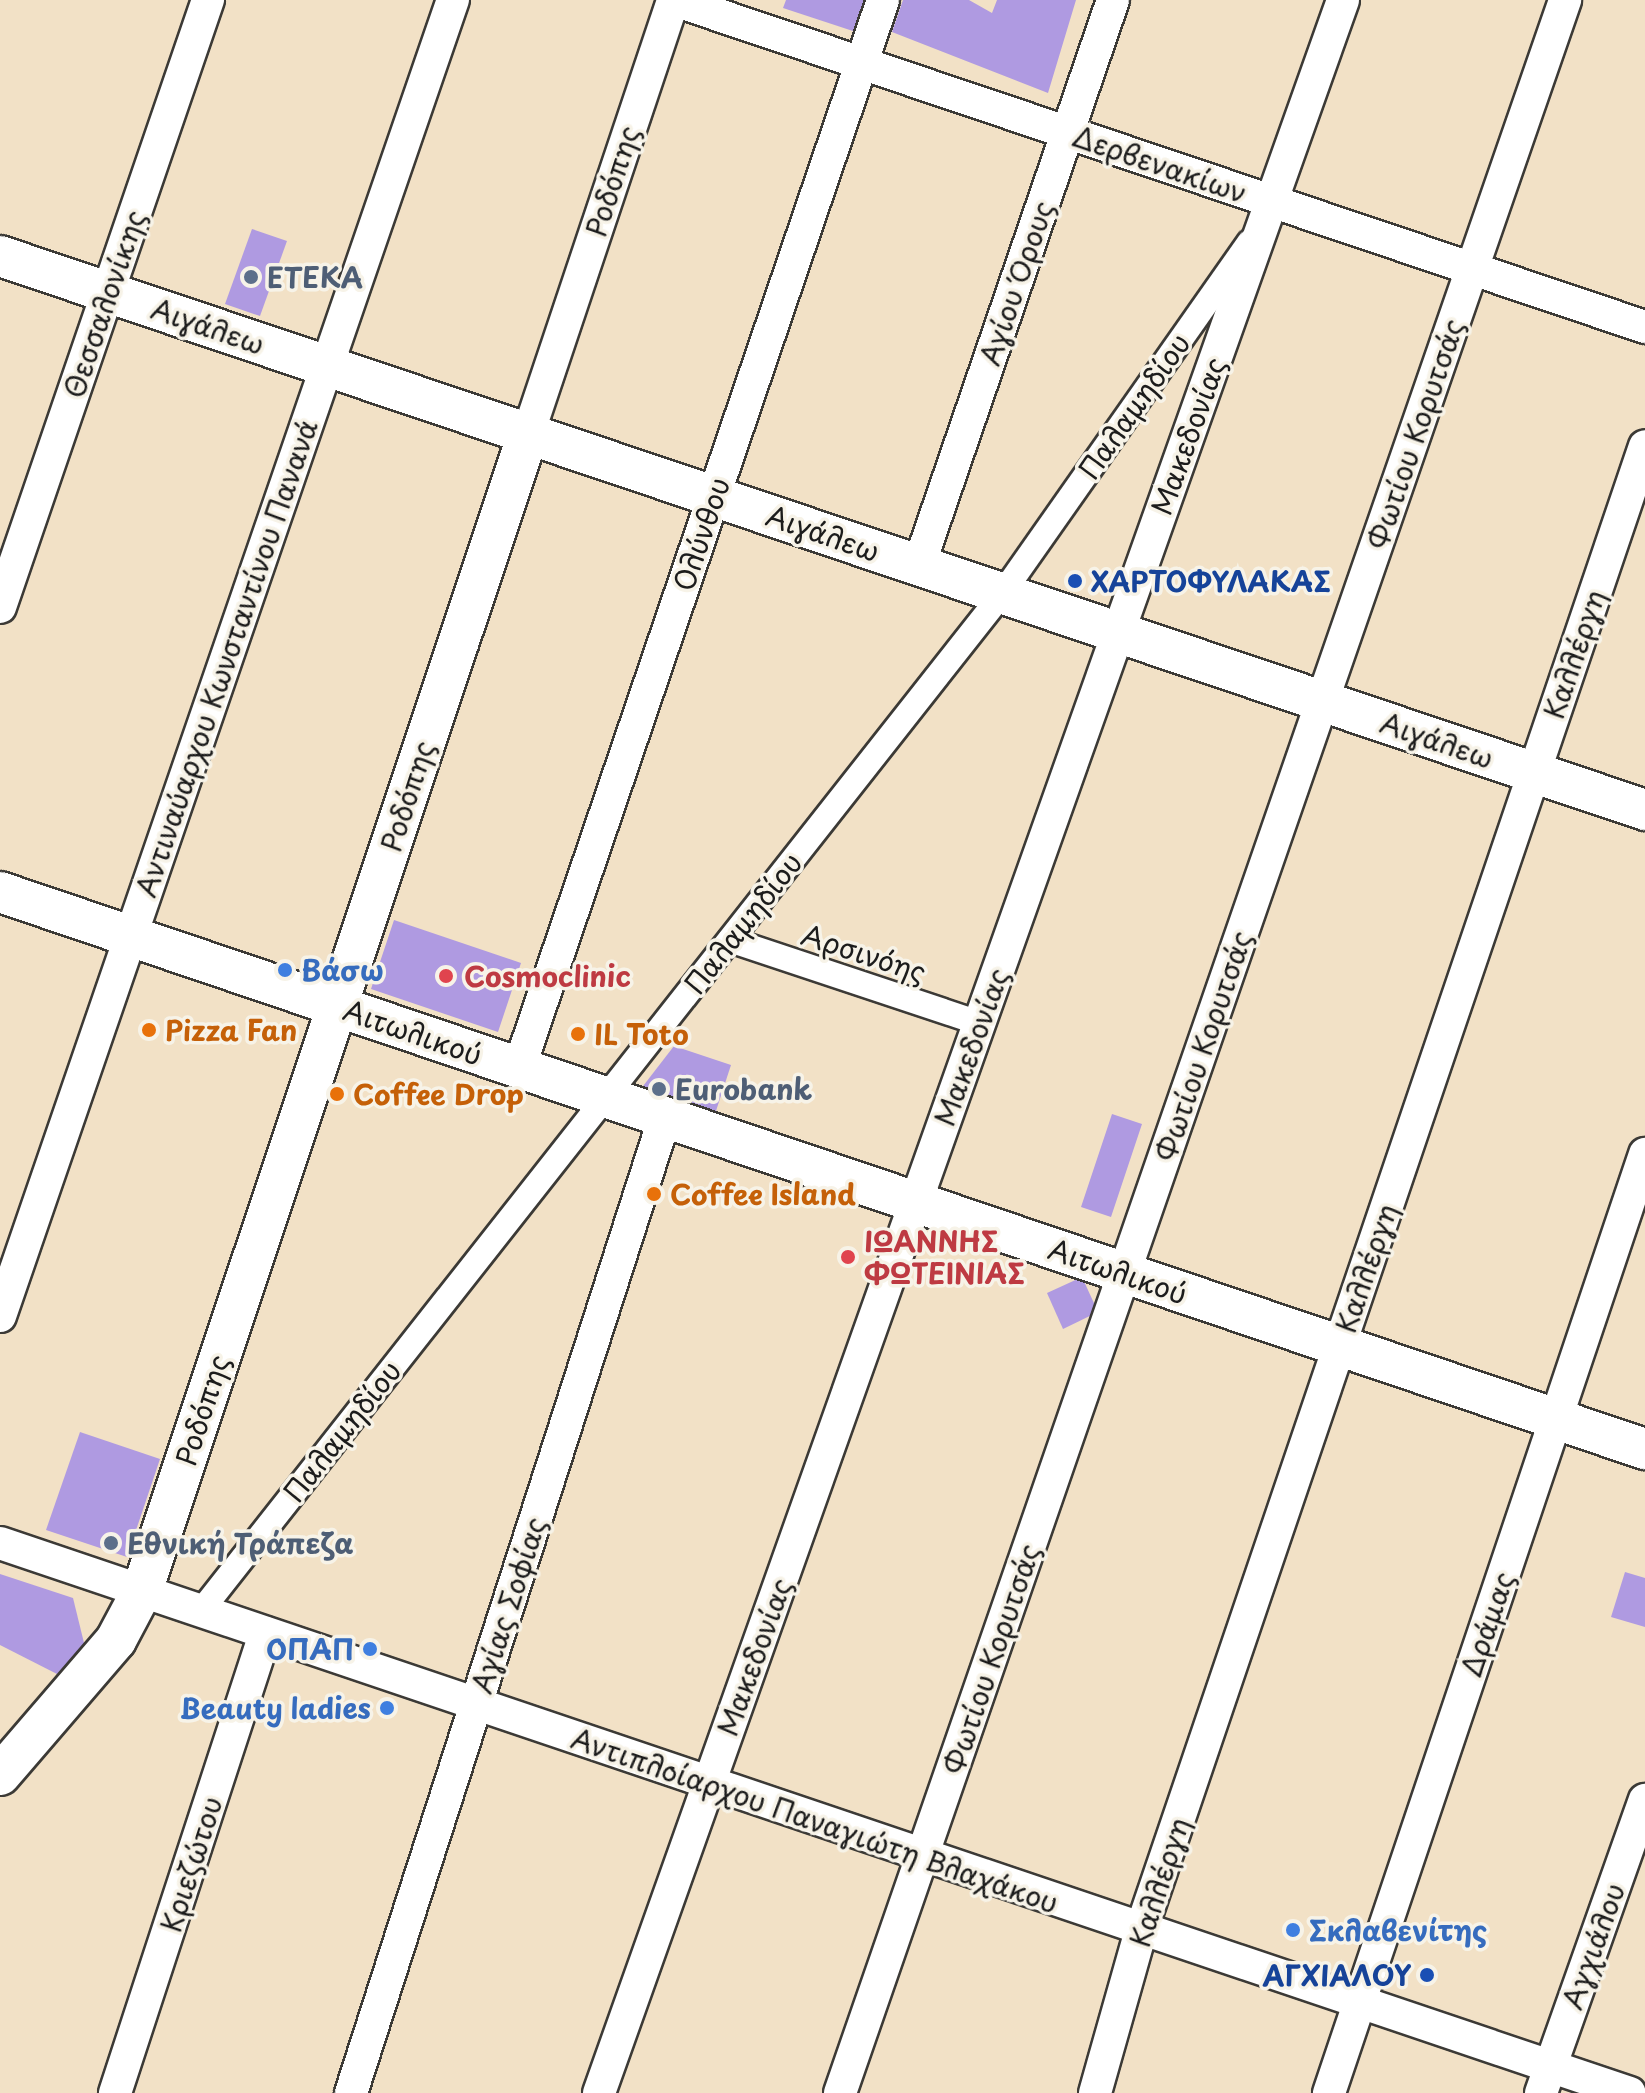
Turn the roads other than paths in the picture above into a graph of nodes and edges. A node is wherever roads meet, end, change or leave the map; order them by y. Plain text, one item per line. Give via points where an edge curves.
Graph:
1 (208, 0) edge
2 (453, 0) edge
3 (674, 0) edge
4 (883, 0) edge
5 (1113, 0) edge
6 (1343, 0) edge
7 (1565, 0) edge
8 (861, 63) junction
9 (1068, 133) junction
10 (1269, 210) junction
11 (0, 256) edge
12 (1472, 269) junction
13 (107, 292) junction
14 (1645, 327) edge
15 (327, 366) junction
16 (528, 434) junction
17 (1645, 446) edge
18 (714, 496) junction
19 (919, 565) junction
20 (1002, 594) junction
21 (0, 607) edge
22 (1119, 633) junction
23 (1322, 701) junction
24 (1534, 773) junction
25 (1645, 810) edge
26 (0, 892) edge
27 (130, 936) junction
28 (730, 940) junction
29 (337, 1006) junction
30 (980, 1023) junction
31 (519, 1068) junction
32 (605, 1097) junction
33 (665, 1117) junction
34 (1645, 1154) edge
35 (916, 1202) junction
36 (1124, 1273) junction
37 (0, 1316) edge
38 (1339, 1346) junction
39 (1556, 1419) junction
40 (1645, 1449) edge
41 (0, 1543) edge
42 (142, 1591) junction
43 (201, 1611) junction
44 (265, 1633) junction
45 (476, 1705) junction
46 (0, 1775) edge
47 (709, 1784) junction
48 (1645, 1800) edge
49 (923, 1856) junction
50 (1141, 1930) junction
51 (1360, 2000) junction
52 (1546, 2079) edge
53 (115, 2093) edge
54 (351, 2093) edge
55 (599, 2093) edge
56 (840, 2093) edge
57 (1095, 2093) edge
58 (1329, 2093) edge
59 (1630, 2093) edge

1 - 13 street, Θεσσαλονίκης
2 - 15 street, Αντιναύαρχου Κωνσταντίνου Πανανά
3 - 8 street, Δερβενακίων
3 - 16 street, Ροδόπης
4 - 8 street, Ολύνθου
5 - 9 street, Αγίου Όρους
6 - 10 street, Μακεδονίας
7 - 12 street, Φωτίου Κορυτσάς
8 - 9 street, Δερβενακίων
8 - 18 street, Ολύνθου
9 - 10 street, Δερβενακίων
9 - 19 street, Αγίου Όρους
10 - 12 street, Δερβενακίων
10 - 20 street, Παλαμηδίου
10 - 22 street, Μακεδονίας
11 - 13 street, Αιγάλεω
12 - 14 street, Δερβενακίων
12 - 23 street, Φωτίου Κορυτσάς
13 - 15 street, Αιγάλεω
13 - 21 street, Θεσσαλονίκης
15 - 16 street, Αιγάλεω
15 - 27 street, Αντιναύαρχου Κωνσταντίνου Πανανά
16 - 18 street, Αιγάλεω
16 - 29 street, Ροδόπης
17 - 24 street, Καλλέργη
18 - 19 street, Αιγάλεω
18 - 31 street, Ολύνθου
19 - 20 street, Αιγάλεω
20 - 22 street, Αιγάλεω
20 - 28 street, Παλαμηδίου
22 - 23 street, Αιγάλεω
22 - 30 street, Μακεδονίας
23 - 24 street, Αιγάλεω
23 - 36 street, Φωτίου Κορυτσάς
24 - 25 street, Αιγάλεω
24 - 38 street, Καλλέργη
26 - 27 street, Αιτωλικού
27 - 29 street, Αιτωλικού
27 - 37 street, Αντιναύαρχου Κωνσταντίνου Πανανά
28 - 30 street, Αρσινόης
28 - 32 street, Παλαμηδίου
29 - 31 street, Αιτωλικού
29 - 42 street, Ροδόπης
30 - 35 street, Μακεδονίας
31 - 32 street, Αιτωλικού
32 - 33 street, Αιτωλικού
32 - 43 street, Παλαμηδίου
33 - 35 street, Αιτωλικού
33 - 45 street, Αγίας Σοφίας
34 - 39 street, Δράμας
35 - 36 street, Αιτωλικού
35 - 47 street, Μακεδονίας
36 - 38 street, Αιτωλικού
36 - 49 street, Φωτίου Κορυτσάς
38 - 39 street, Αιτωλικού
38 - 50 street, Καλλέργη
39 - 40 street, Αιτωλικού
39 - 51 street, Δράμας
41 - 42 street, Αντιπλοίαρχου Παναγιώτη Βλαχάκου
42 - 43 street, Αντιπλοίαρχου Παναγιώτη Βλαχάκου
42 - 46 street via 108,1651
43 - 44 street, Αντιπλοίαρχου Παναγιώτη Βλαχάκου
44 - 45 street, Αντιπλοίαρχου Παναγιώτη Βλαχάκου
44 - 53 street, Κριεζώτου
45 - 47 street, Αντιπλοίαρχου Παναγιώτη Βλαχάκου
45 - 54 street, Αγίας Σοφίας
47 - 49 street, Αντιπλοίαρχου Παναγιώτη Βλαχάκου
47 - 55 street, Μακεδονίας
48 - 52 street, Αγχιάλου
49 - 50 street, Αντιπλοίαρχου Παναγιώτη Βλαχάκου
49 - 56 street, Φωτίου Κορυτσάς
50 - 51 street, Αντιπλοίαρχου Παναγιώτη Βλαχάκου
50 - 57 street, Καλλέργη
51 - 52 street, Αντιπλοίαρχου Παναγιώτη Βλαχάκου
51 - 58 street, Δράμας
52 - 59 street, Αντιπλοίαρχου Παναγιώτη Βλαχάκου

